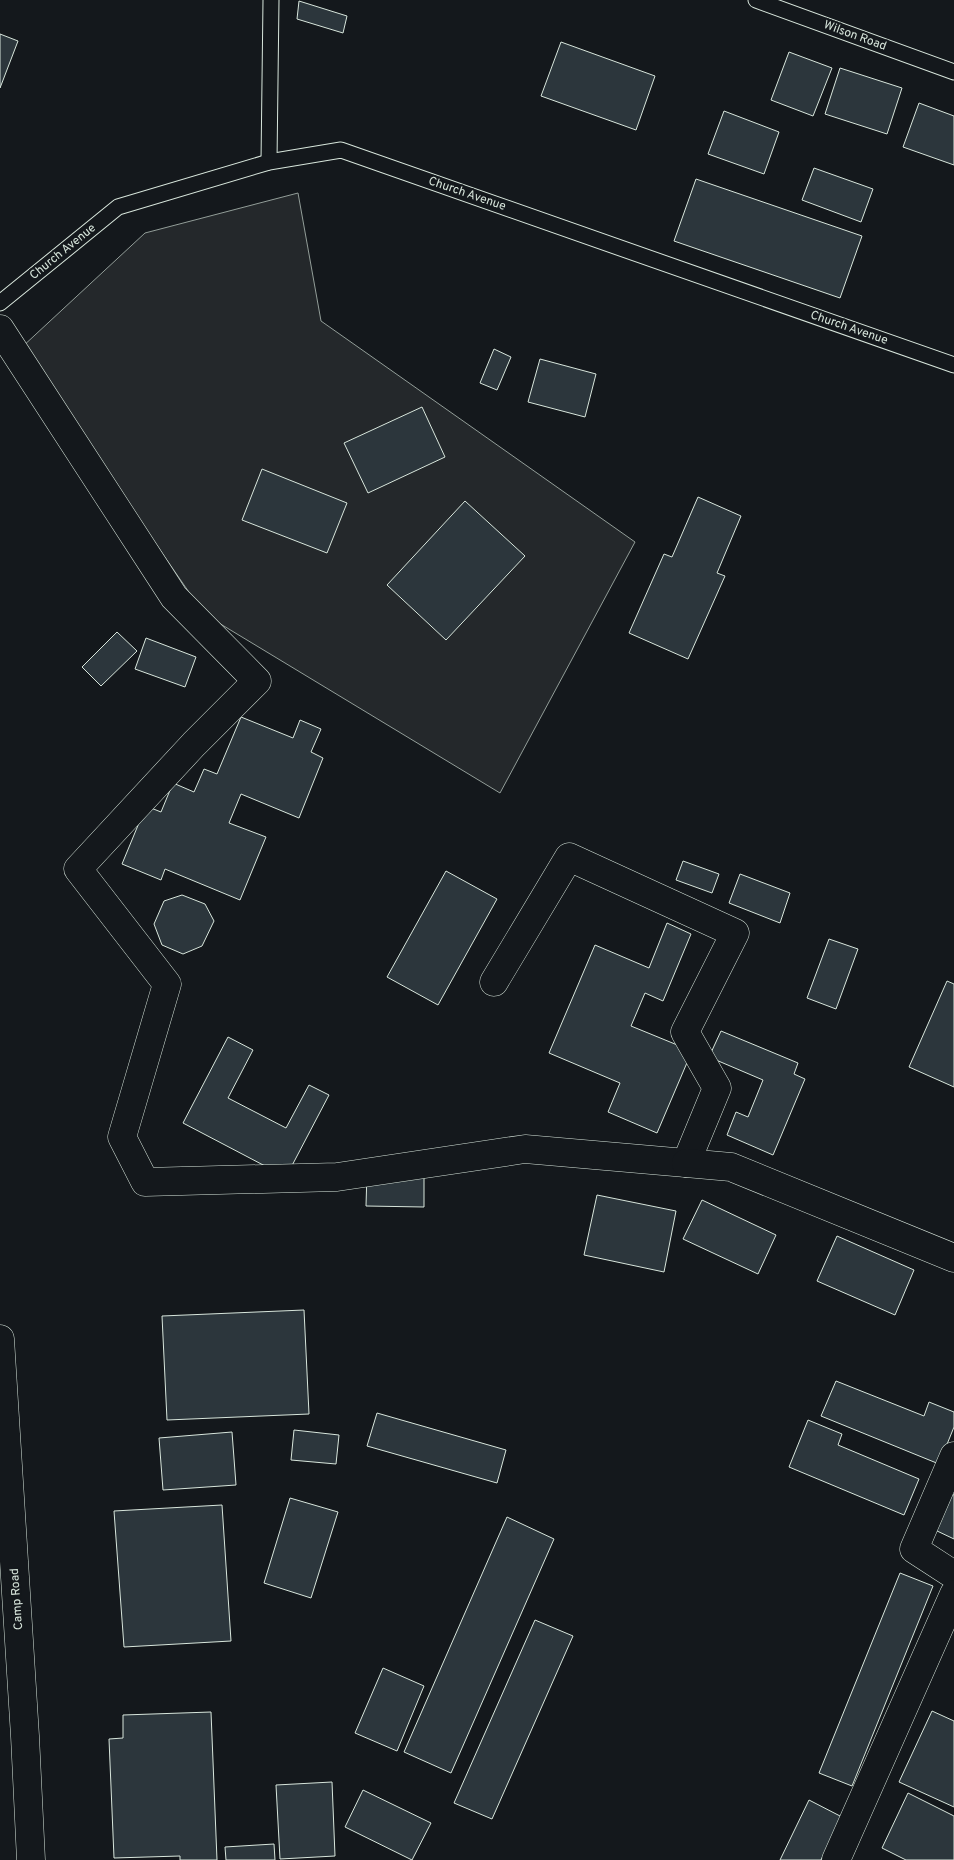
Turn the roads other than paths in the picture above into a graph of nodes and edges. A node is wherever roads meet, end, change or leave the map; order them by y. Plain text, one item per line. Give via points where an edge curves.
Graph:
1 (272, 0) edge
2 (756, 0) edge
3 (954, 72) edge
4 (269, 162) junction
5 (0, 304) edge
6 (0, 329) edge
7 (954, 365) edge
8 (494, 982) dead end
9 (686, 1163) junction
10 (954, 1258) edge
11 (0, 1339) edge
12 (954, 1456) edge
13 (4, 1464) edge
14 (954, 1575) edge
15 (954, 1594) edge
16 (31, 1860) edge
17 (836, 1860) edge

1 - 4 lane
2 - 3 lane, Wilson Road
4 - 5 lane, Church Avenue via 118,207
4 - 7 lane, Church Avenue via 341,150
6 - 9 street via 174,597 257,681 78,869 167,984 122,1137 145,1182 337,1176 525,1149
8 - 9 street via 569,857 735,932 684,1032 717,1088
9 - 10 street via 731,1167
11 - 13 street, Camp Road
12 - 14 street via 914,1549
13 - 16 street, Camp Road
15 - 17 street

